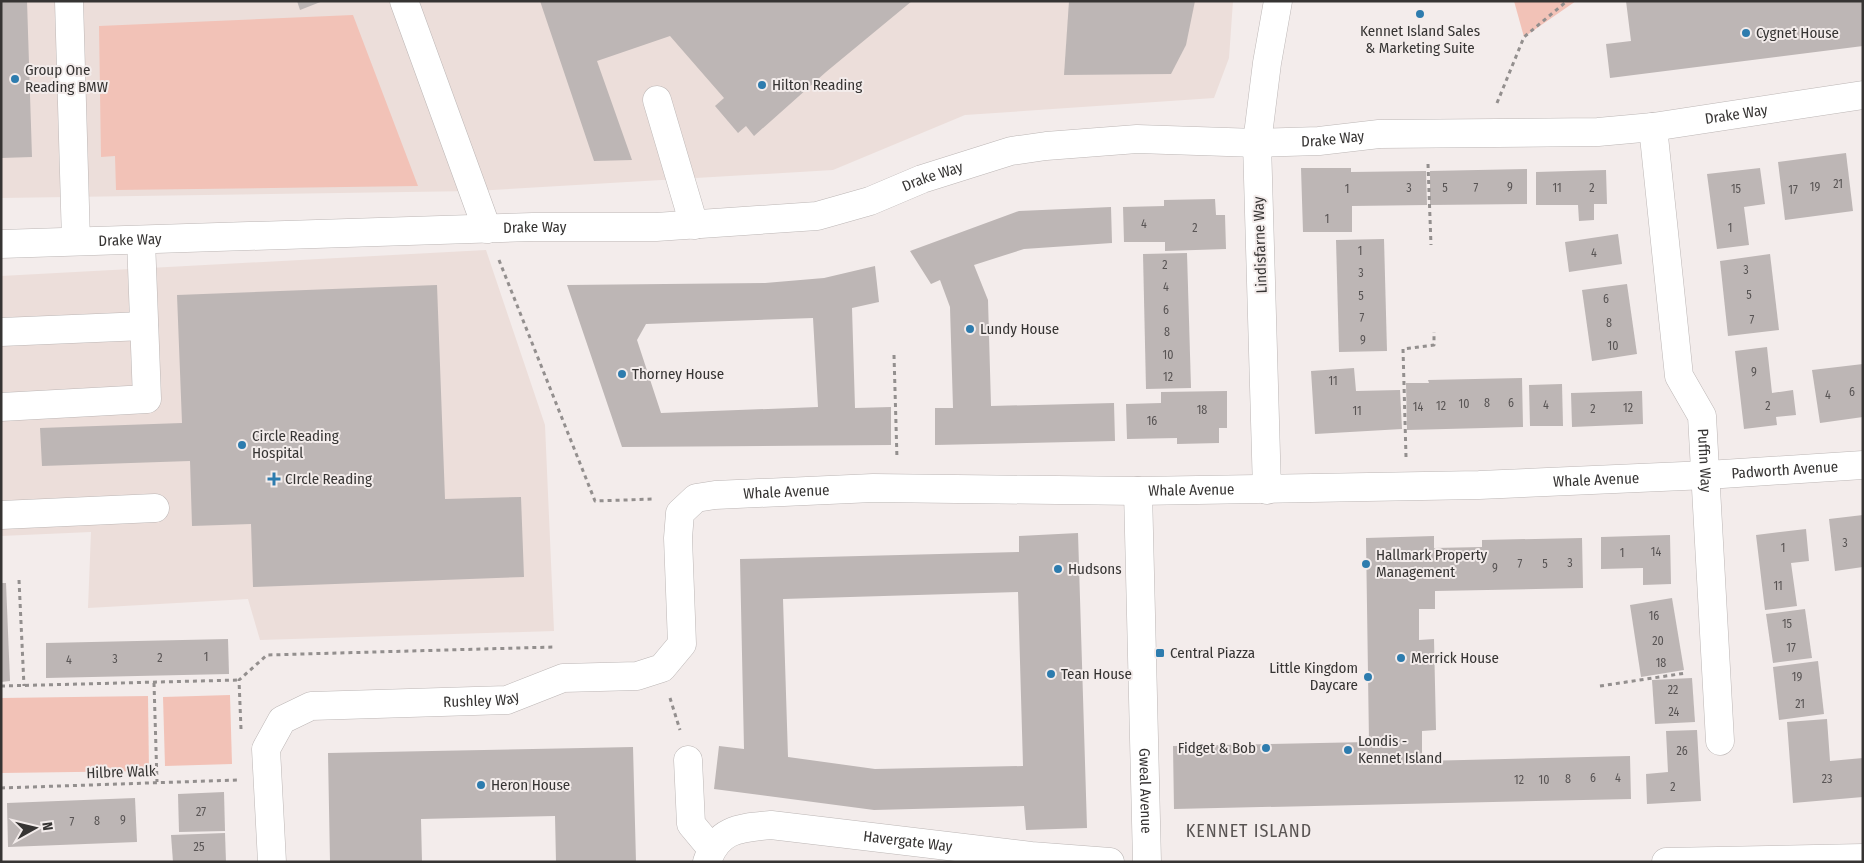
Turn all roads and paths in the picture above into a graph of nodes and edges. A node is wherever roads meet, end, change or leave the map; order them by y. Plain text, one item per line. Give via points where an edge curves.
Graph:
1 (69, 1) edge
2 (404, 1) edge
3 (1278, 1) edge
4 (1567, 1) edge
5 (1863, 95) edge
6 (657, 100) dead end
7 (1653, 127) junction
8 (1427, 133) junction
9 (1485, 133) junction
10 (1257, 143) junction
11 (694, 225) junction
12 (487, 229) junction
13 (141, 240) junction
14 (76, 241) junction
15 (1, 244) edge
16 (1431, 246) dead end
17 (144, 326) junction
18 (1, 332) edge
19 (1434, 332) dead end
20 (894, 354) dead end
21 (1, 407) edge
22 (1863, 465) edge
23 (1707, 475) junction
24 (1406, 485) junction
25 (898, 488) junction
26 (1267, 490) junction
27 (1138, 491) junction
28 (688, 505) junction
29 (155, 508) dead end
30 (1, 515) edge
31 (19, 580) dead end
32 (555, 647) dead end
33 (662, 668) junction
34 (1716, 668) junction
35 (154, 682) junction
36 (1, 686) edge
37 (24, 686) junction
38 (1600, 686) dead end
39 (1720, 741) dead end
40 (688, 760) joint
41 (242, 780) dead end
42 (157, 782) junction
43 (1, 788) edge
44 (709, 855) edge
45 (1863, 858) edge
46 (1735, 861) edge
47 (272, 862) edge
48 (1110, 862) edge
49 (1147, 862) edge
50 (1666, 862) edge

1 - 14 street
2 - 12 street
3 - 10 street, Lindisfarne Way
4 - 9 path via 1524,37
5 - 7 street, Drake Way
6 - 11 street
7 - 9 street, Drake Way via 1598,132
7 - 23 street, Puffin Way via 1679,376 1702,416
8 - 9 street, Drake Way
8 - 10 street, Drake Way
8 - 16 path
10 - 11 street, Drake Way via 1137,139 1011,151 922,179 870,201 817,216
10 - 26 street, Lindisfarne Way
11 - 12 street, Drake Way
12 - 13 street, Drake Way
12 - 28 path via 595,501
13 - 14 street, Drake Way
13 - 17 street
14 - 15 street, Drake Way
17 - 18 street
17 - 21 street via 147,399
19 - 24 path via 1434,345 1403,349
20 - 25 path
22 - 23 street, Padworth Avenue
23 - 24 street, Whale Avenue
23 - 34 street, Puffin Way
24 - 26 street, Whale Avenue
25 - 27 street, Whale Avenue
25 - 28 street, Whale Avenue via 715,495
26 - 27 street, Whale Avenue
27 - 49 street, Gweal Avenue
28 - 33 street via 678,538 682,644
29 - 30 street
31 - 37 path
32 - 35 path via 267,655 240,680
33 - 40 path
33 - 47 street, Rushley Way via 637,676 562,678 507,700 311,706 282,720 266,749
34 - 38 path
34 - 39 street, Puffin Way
35 - 37 path
35 - 42 path
36 - 37 path
40 - 44 street, Havergate Way via 691,824
41 - 42 path, Hilbre Walk
42 - 43 path, Hilbre Walk
44 - 48 street, Havergate Way via 734,829 772,825 1031,856
45 - 46 street
46 - 50 street

